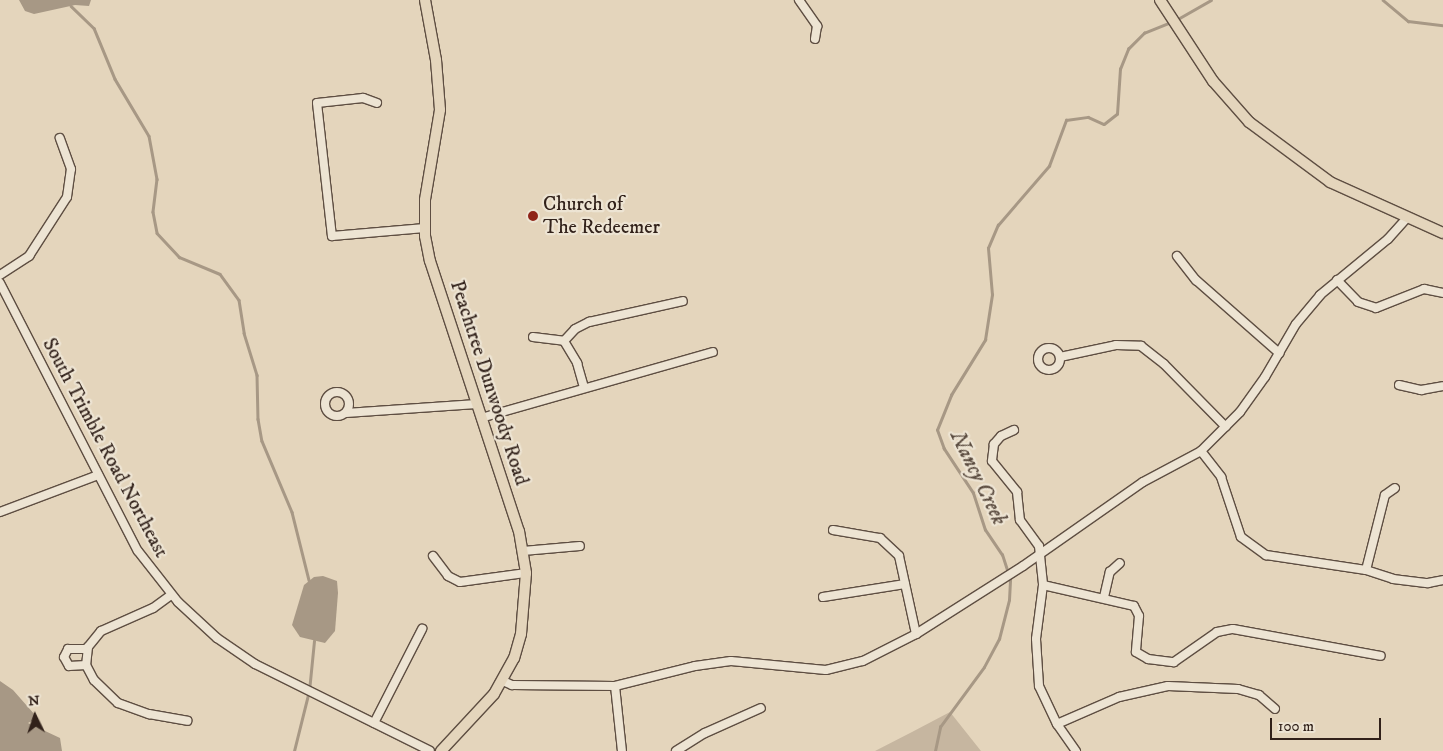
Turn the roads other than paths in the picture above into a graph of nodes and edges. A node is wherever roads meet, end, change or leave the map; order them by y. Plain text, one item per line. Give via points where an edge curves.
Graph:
1 (425, 0) edge
2 (799, 0) edge
3 (1162, 4) edge
4 (815, 39) dead end
5 (377, 103) dead end
6 (60, 138) dead end
7 (1407, 218) junction
8 (425, 228) junction
9 (1443, 233) edge
10 (1177, 256) dead end
11 (0, 275) edge
12 (1337, 280) junction
13 (0, 283) edge
14 (1443, 293) edge
15 (683, 301) dead end
16 (533, 338) dead end
17 (564, 341) junction
18 (714, 352) dead end
19 (1279, 353) junction
20 (1060, 357) dead end
21 (1399, 385) dead end
22 (1443, 386) edge
23 (584, 387) junction
24 (477, 404) junction
25 (346, 413) dead end
26 (481, 418) junction
27 (1226, 427) junction
28 (1014, 430) dead end
29 (1201, 451) junction
30 (98, 475) junction
31 (1395, 488) dead end
32 (0, 512) edge
33 (833, 530) dead end
34 (580, 546) dead end
35 (523, 551) junction
36 (1040, 554) junction
37 (433, 556) dead end
38 (1120, 563) dead end
39 (1366, 570) junction
40 (526, 573) junction
41 (1443, 580) edge
42 (905, 584) junction
43 (1043, 585) junction
44 (171, 595) junction
45 (824, 597) dead end
46 (1104, 597) junction
47 (422, 629) dead end
48 (916, 634) junction
49 (87, 649) junction
50 (1381, 656) dead end
51 (86, 665) junction
52 (503, 681) junction
53 (615, 686) junction
54 (761, 708) dead end
55 (1275, 709) dead end
56 (187, 721) dead end
57 (374, 723) junction
58 (1057, 724) junction
59 (430, 751) edge
60 (441, 751) edge
61 (622, 751) edge
62 (676, 751) edge
63 (1076, 751) edge

1 - 8 main road, Peachtree Dunwoody Road via 436,60 440,110 425,200
2 - 4 street via 817,26
3 - 7 main road via 1213,81 1249,122 1330,182
5 - 8 street via 362,98 318,103 332,236
6 - 11 street via 71,169 67,197 30,256
7 - 9 main road
7 - 12 street via 1388,239
8 - 24 main road, Peachtree Dunwoody Road via 430,261
10 - 19 street via 1196,280
12 - 14 street via 1358,302 1376,308 1424,289
12 - 19 street via 1296,324
13 - 30 street, South Trimble Road Northeast
15 - 17 street via 588,322
16 - 17 street
17 - 23 street via 577,363
18 - 23 street
19 - 27 street via 1265,377
20 - 27 street via 1116,345 1141,346 1164,364
21 - 22 street via 1422,390
23 - 26 street
24 - 25 street
24 - 26 main road, Peachtree Dunwoody Road
26 - 35 main road, Peachtree Dunwoody Road
27 - 29 street
28 - 36 street via 1001,436 994,444 992,461 1017,492 1020,520 1039,546
29 - 36 street via 1143,482
29 - 39 street via 1221,477 1236,527 1249,545 1266,555
30 - 32 street
30 - 44 street, South Trimble Road Northeast via 138,552
31 - 39 street via 1386,495
33 - 42 street via 880,538 899,556
34 - 35 street
35 - 40 main road, Peachtree Dunwoody Road
36 - 43 street
36 - 48 street
37 - 40 street via 448,576 460,582
38 - 46 street via 1110,572
39 - 41 street via 1393,579 1428,583
40 - 52 main road, Peachtree Dunwoody Road via 521,634
42 - 45 street
42 - 48 street
43 - 46 street
43 - 58 street via 1036,639 1039,686
44 - 49 street via 153,608 101,631
44 - 57 street, South Trimble Road Northeast via 199,623 236,652
46 - 50 street via 1134,606 1138,611 1136,652 1148,659 1174,662 1217,632 1233,629
47 - 57 street
48 - 53 street via 863,661 826,670 718,662
49 - 51 street
49 - 51 street via 68,649 64,657 69,666
51 - 56 street via 94,680 118,703 142,712
52 - 53 street via 512,685
52 - 60 main road, Peachtree Dunwoody Road
53 - 61 street
54 - 62 street via 705,733
55 - 58 street via 1259,695 1238,689 1168,686 1119,697
57 - 59 street, South Trimble Road Northeast
58 - 63 street

